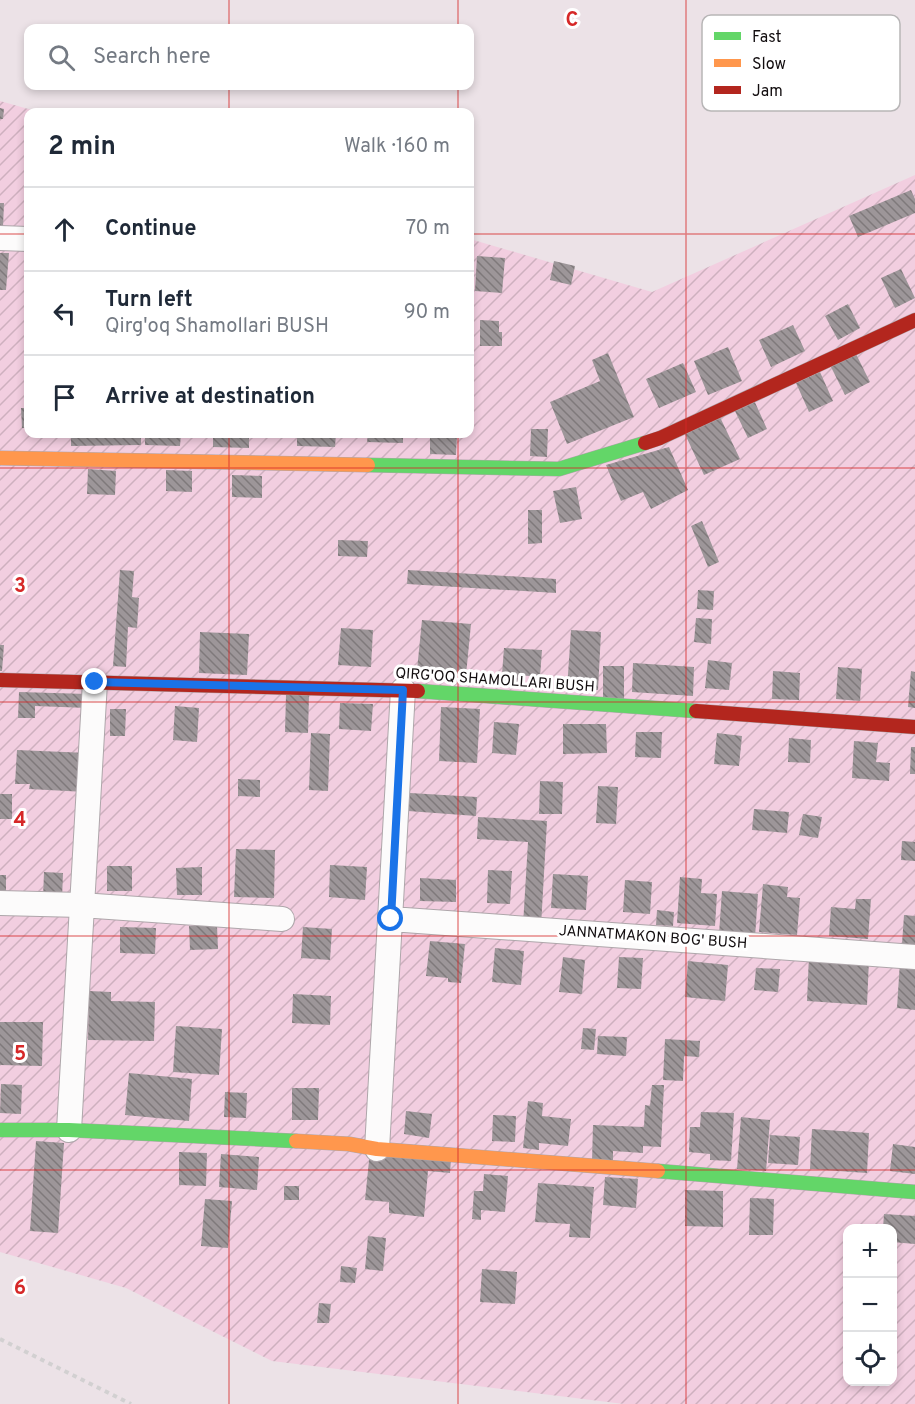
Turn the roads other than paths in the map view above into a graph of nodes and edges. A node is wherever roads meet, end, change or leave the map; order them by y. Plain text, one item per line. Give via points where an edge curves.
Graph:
1 (0, 238) edge
2 (24, 239) edge
3 (915, 320) edge
4 (0, 458) edge
5 (0, 680) edge
6 (95, 682) junction
7 (403, 690) junction
8 (915, 727) edge
9 (0, 903) edge
10 (81, 905) junction
11 (282, 919) dead end
12 (391, 919) junction
13 (915, 957) edge
14 (0, 1130) edge
15 (69, 1130) junction
16 (377, 1149) junction
17 (915, 1192) edge

1 - 2 street
3 - 4 street via 660,438 559,469
5 - 6 street, QIRG'OQ SHAMOLLARI BUSH
6 - 7 street, QIRG'OQ SHAMOLLARI BUSH
6 - 10 street
7 - 8 street, QIRG'OQ SHAMOLLARI BUSH
7 - 12 street
9 - 10 street
10 - 11 street
10 - 15 street
12 - 13 street, JANNATMAKON BOG' BUSH
12 - 16 street
14 - 15 street
15 - 16 street via 349,1144
16 - 17 street

